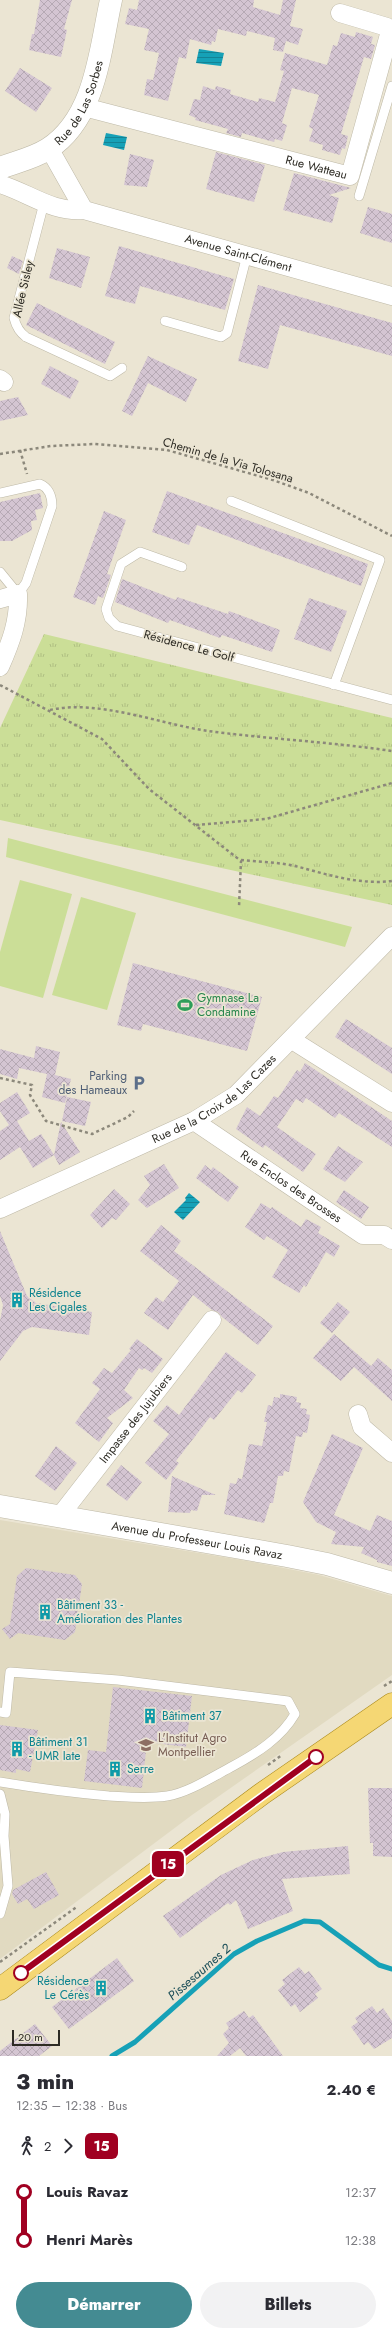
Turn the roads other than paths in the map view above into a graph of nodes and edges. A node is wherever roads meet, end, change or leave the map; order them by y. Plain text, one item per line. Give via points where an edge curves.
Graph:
1 (111, 0) edge
2 (337, 6) edge
3 (392, 17) edge
4 (392, 86) edge
5 (84, 107) junction
6 (49, 148) junction
7 (9, 165) edge
8 (8, 187) edge
9 (359, 196) dead end
10 (44, 203) junction
11 (84, 210) junction
12 (247, 255) junction
13 (392, 296) edge
14 (165, 321) dead end
15 (122, 368) dead end
16 (0, 493) edge
17 (231, 501) dead end
18 (182, 567) dead end
19 (0, 572) edge
20 (18, 594) junction
21 (0, 599) edge
22 (0, 667) edge
23 (334, 685) junction
24 (392, 700) edge
25 (392, 936) edge
26 (292, 1040) junction
27 (392, 1103) edge
28 (194, 1121) junction
29 (0, 1209) edge
30 (392, 1240) edge
31 (212, 1320) dead end
32 (358, 1414) dead end
33 (392, 1453) edge
34 (0, 1506) edge
35 (59, 1517) junction
36 (392, 1583) edge
37 (392, 1704) edge
38 (0, 1712) edge
39 (0, 1782) edge
40 (0, 1794) edge
41 (0, 1914) edge
42 (0, 1989) edge

1 - 5 street, Rue de Las Sorbes via 96,72
2 - 3 street
2 - 5 street, Rue Watteau via 387,27 390,31 350,176
4 - 9 lane
5 - 6 street, Rue de Las Sorbes via 69,130
6 - 7 street, Rue de Las Sorbes
6 - 11 street
7 - 8 street, Avenue Saint-Clément via 13,181
8 - 10 street, Avenue Saint-Clément
10 - 11 street, Avenue Saint-Clément via 72,211
10 - 15 lane, Allée Sisley via 14,318 16,325 26,337 110,376
11 - 12 street, Avenue Saint-Clément
12 - 13 street, Avenue Saint-Clément
12 - 14 lane via 227,333 221,337
16 - 20 lane via 30,486 44,486 52,497 52,506 29,576
17 - 23 lane via 380,560
18 - 23 lane, Résidence Le Golf via 140,552 126,559 121,564 106,609 109,618 117,626
19 - 20 lane
20 - 21 street
20 - 22 street via 14,636
23 - 24 lane, Résidence Le Golf
25 - 26 street, Rue de la Croix de Las Cazes
26 - 27 street
26 - 28 street, Rue de la Croix de Las Cazes via 236,1095
28 - 29 street, Rue de la Croix de Las Cazes
28 - 30 street, Rue Enclos des Brosses via 364,1235 384,1235
31 - 35 street, Impasse des Jujubiers
32 - 33 street via 362,1427
34 - 35 street, Avenue du Professeur Louis Ravaz
35 - 36 street, Avenue du Professeur Louis Ravaz via 288,1556 327,1564
37 - 42 main road via 263,1794
38 - 39 lane via 6,1713 10,1672 118,1680 288,1701 295,1714 287,1728 245,1760 203,1782 168,1796 135,1798 46,1790
40 - 41 lane via 5,1814 8,1886

